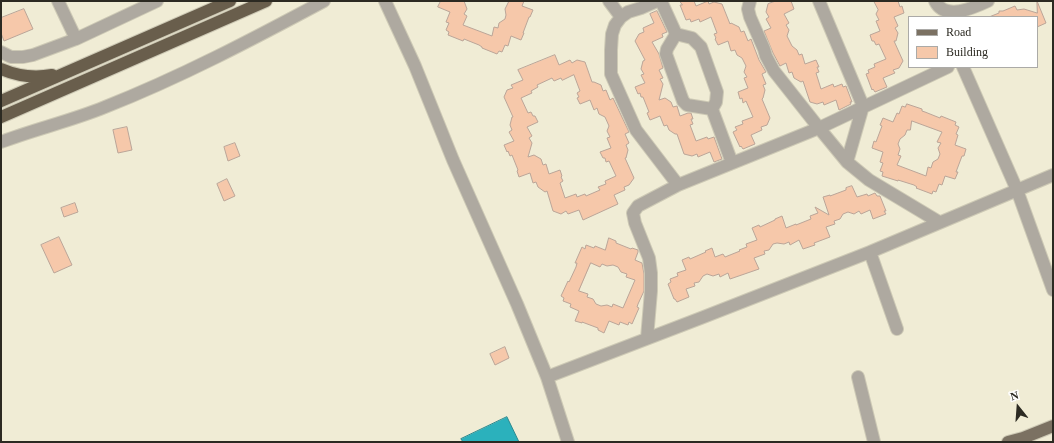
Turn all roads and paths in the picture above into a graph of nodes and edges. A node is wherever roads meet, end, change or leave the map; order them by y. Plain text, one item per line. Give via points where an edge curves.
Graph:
1 (58, 1) edge
2 (230, 1) edge
3 (266, 1) edge
4 (324, 1) edge
5 (385, 1) edge
6 (609, 1) edge
7 (657, 1) edge
8 (661, 1) edge
9 (750, 1) edge
10 (819, 1) edge
11 (935, 1) edge
12 (988, 1) edge
13 (154, 2) edge
14 (138, 5) edge
15 (941, 16) edge
16 (621, 17) junction
17 (676, 34) junction
18 (76, 39) junction
19 (1, 52) edge
20 (946, 68) edge
21 (963, 68) edge
22 (1, 69) edge
23 (65, 73) junction
24 (1, 102) edge
25 (863, 106) junction
26 (712, 109) junction
27 (1, 117) edge
28 (819, 128) junction
29 (1, 142) edge
30 (847, 162) junction
31 (732, 163) junction
32 (1053, 175) edge
33 (678, 185) junction
34 (1017, 190) junction
35 (939, 222) junction
36 (870, 252) junction
37 (1053, 290) edge
38 (897, 329) dead end
39 (647, 338) junction
40 (547, 377) junction
41 (858, 377) dead end
42 (1053, 426) edge
43 (1024, 440) edge
44 (568, 442) edge
45 (874, 442) edge
46 (1008, 442) edge

1 - 18 street
2 - 23 highway
3 - 27 highway
4 - 29 street via 178,76 104,108
5 - 40 street
6 - 16 street
7 - 16 street
8 - 17 street
9 - 28 street via 750,17 774,71
10 - 25 street
11 - 12 street via 944,10 962,12
11 - 15 street
13 - 14 street
14 - 18 street
16 - 33 street via 612,34 611,74 636,130
17 - 26 street via 692,38 701,47 717,92
17 - 26 street via 666,54 683,101 687,105
18 - 19 street via 24,57 11,57
20 - 25 street
21 - 34 street
22 - 23 highway via 27,76
23 - 24 highway
25 - 28 street
25 - 30 street
26 - 31 street
28 - 30 street
28 - 31 street
30 - 35 street via 869,180
31 - 33 street
32 - 34 street
33 - 39 street via 638,206 633,214 649,258 651,273
34 - 35 street
34 - 37 street
35 - 36 street
36 - 38 street
36 - 39 street
39 - 40 street
40 - 44 street
41 - 45 street
42 - 43 main road
43 - 46 main road

